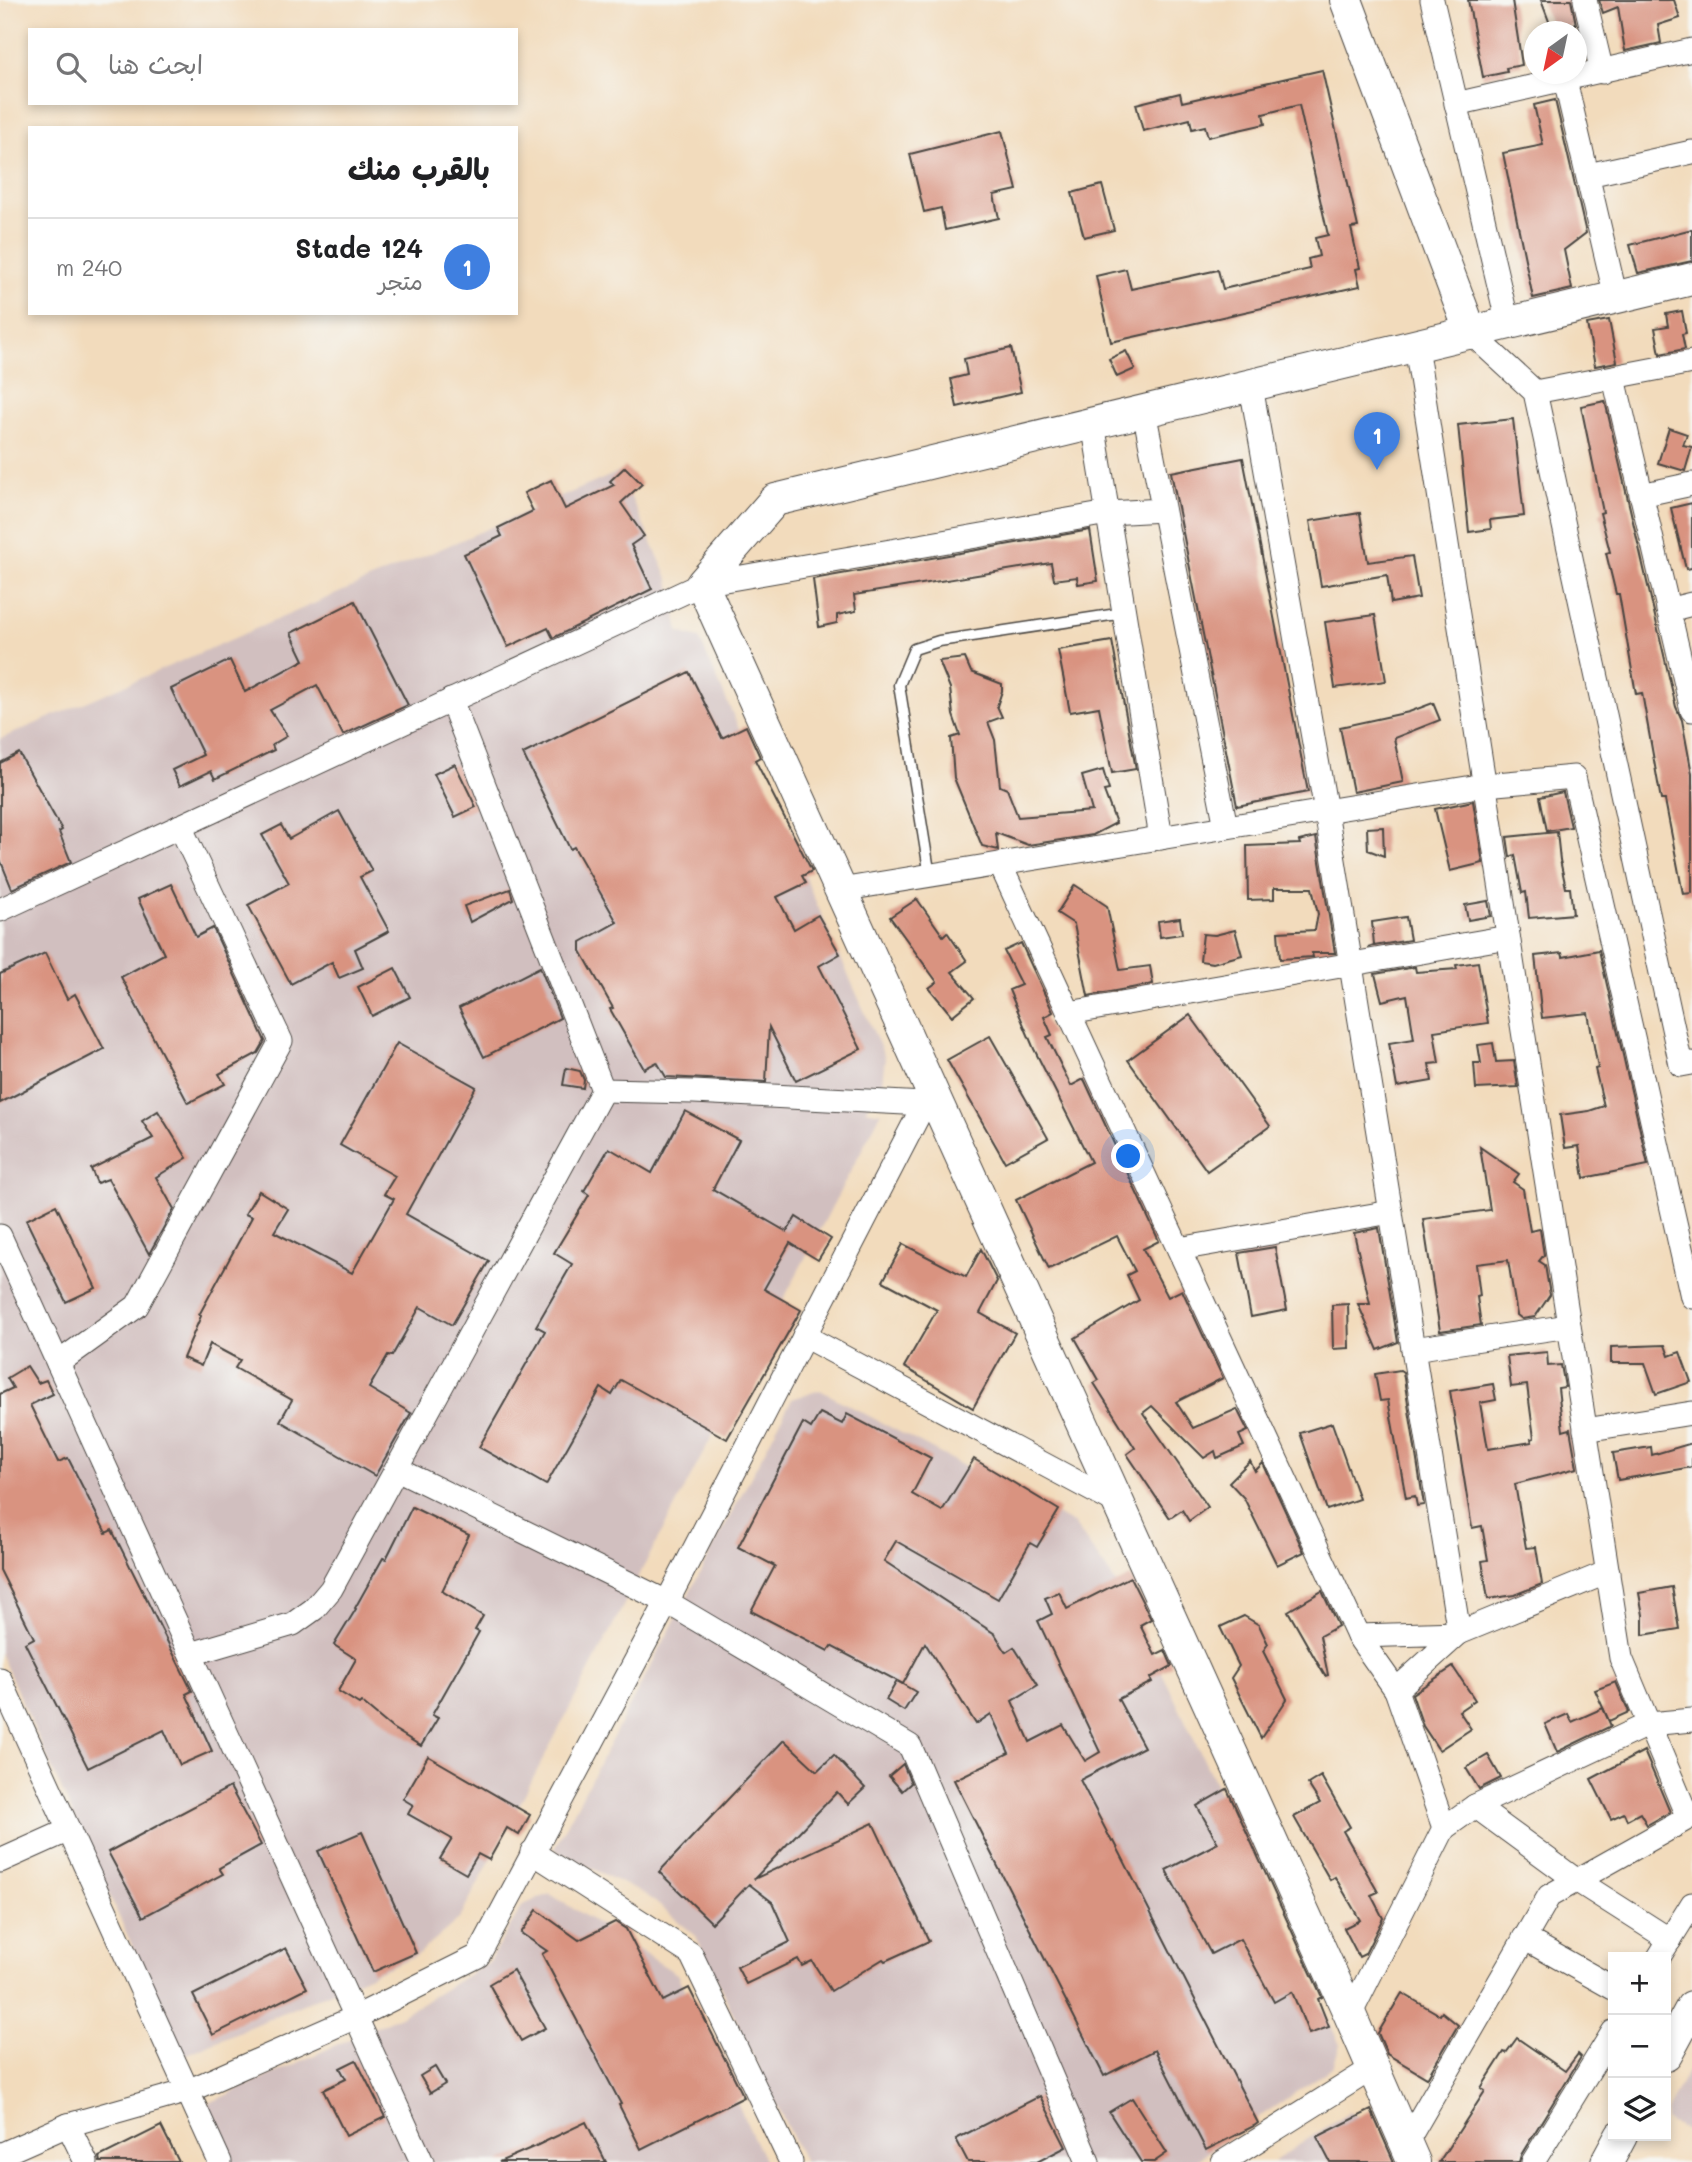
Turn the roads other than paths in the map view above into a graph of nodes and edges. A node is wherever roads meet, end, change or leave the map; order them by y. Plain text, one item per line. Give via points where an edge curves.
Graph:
1 (1346, 0) edge
2 (1432, 0) edge
3 (1585, 0) edge
4 (1692, 50) edge
5 (1601, 72) junction
6 (1587, 75) edge
7 (1547, 84) edge
8 (1566, 84) edge
9 (1456, 104) junction
10 (1692, 152) edge
11 (1588, 175) junction
12 (1692, 279) edge
13 (1616, 298) junction
14 (1508, 324) junction
15 (1471, 333) junction
16 (1416, 346) junction
17 (1692, 362) edge
18 (1614, 378) junction
19 (1251, 386) junction
20 (1535, 392) junction
21 (1144, 411) junction
22 (1093, 424) junction
23 (1692, 484) edge
24 (1642, 495) junction
25 (1163, 510) junction
26 (1108, 513) junction
27 (702, 584) junction
28 (1692, 604) edge
29 (1668, 610) junction
30 (1124, 613) junction
31 (451, 700) junction
32 (1692, 710) edge
33 (1485, 785) junction
34 (1326, 811) junction
35 (180, 826) junction
36 (1226, 827) junction
37 (1161, 838) junction
38 (1000, 864) junction
39 (930, 876) junction
40 (840, 890) junction
41 (0, 910) edge
42 (1508, 937) junction
43 (1351, 964) junction
44 (1069, 1013) junction
45 (1692, 1063) edge
46 (603, 1090) junction
47 (928, 1096) junction
48 (1391, 1212) junction
49 (0, 1236) edge
50 (1179, 1249) junction
51 (1692, 1297) edge
52 (1569, 1325) junction
53 (804, 1336) junction
54 (1413, 1349) junction
55 (58, 1363) junction
56 (1692, 1413) edge
57 (1586, 1430) junction
58 (397, 1469) junction
59 (1120, 1505) junction
60 (1608, 1572) junction
61 (667, 1602) junction
62 (1459, 1633) junction
63 (1359, 1636) junction
64 (191, 1654) junction
65 (0, 1679) edge
66 (1396, 1690) junction
67 (1692, 1720) edge
68 (1648, 1724) junction
69 (1475, 1806) junction
70 (1444, 1828) junction
71 (69, 1830) junction
72 (532, 1852) junction
73 (0, 1861) edge
74 (1576, 1881) junction
75 (1692, 1904) edge
76 (1524, 1938) junction
77 (1665, 1949) edge
78 (1608, 1984) edge
79 (1692, 2007) edge
80 (1350, 2015) junction
81 (356, 2017) junction
82 (1608, 2040) edge
83 (1671, 2046) edge
84 (1373, 2068) junction
85 (188, 2091) junction
86 (68, 2125) junction
87 (1618, 2141) edge
88 (1410, 2153) edge
89 (0, 2155) edge
90 (86, 2162) edge
91 (220, 2162) edge
92 (422, 2162) edge
93 (791, 2162) edge
94 (1088, 2162) edge
95 (1223, 2162) edge
96 (1533, 2162) edge
97 (1607, 2162) edge

1 - 15 street
2 - 9 street
3 - 5 street
4 - 5 street
5 - 6 street
7 - 9 street
8 - 11 street
9 - 14 street
10 - 11 street
11 - 13 street
12 - 13 street
13 - 14 street
14 - 15 street
15 - 16 street
15 - 20 street
16 - 19 street
16 - 33 street
17 - 18 street
18 - 20 street
18 - 24 street
19 - 21 street
19 - 34 street
20 - 45 street via 1681,1065
21 - 22 street
21 - 25 street
22 - 26 street
22 - 27 street via 775,500
23 - 24 street
24 - 29 street
25 - 26 street
25 - 36 street
26 - 27 street
26 - 30 street
27 - 31 street
27 - 40 street
28 - 29 street
29 - 32 street
30 - 37 street
30 - 39 lane via 939,641 914,649 899,685
31 - 35 street
31 - 46 street
33 - 34 street
33 - 42 street
33 - 51 street via 1574,777
34 - 36 street
34 - 43 street
35 - 41 street
35 - 55 street via 281,1041 137,1306
36 - 37 street
37 - 38 street
38 - 39 street
38 - 44 street
39 - 40 street
40 - 47 street
42 - 43 street
42 - 52 street
43 - 44 street
43 - 48 street
44 - 50 street
46 - 47 street
46 - 58 street
47 - 53 street
47 - 59 street
48 - 50 street
48 - 54 street
49 - 55 street
50 - 63 street
52 - 54 street
52 - 57 street
53 - 59 street
53 - 61 street
54 - 62 street
55 - 64 street
56 - 57 street
57 - 60 street
58 - 61 street
58 - 64 street via 331,1589 314,1609 293,1624
59 - 80 street
60 - 62 street
60 - 68 street via 1621,1658
61 - 72 street
61 - 94 street via 910,1746
62 - 63 street
62 - 66 street
63 - 66 street
64 - 81 street
65 - 71 street
66 - 70 street
67 - 68 street
68 - 69 street
68 - 74 street via 1688,1818
69 - 70 street
69 - 74 street
70 - 80 street
71 - 73 street
71 - 85 street
72 - 81 street via 478,1956
72 - 93 street via 691,1954
74 - 76 street via 1549,1896
74 - 77 street
75 - 77 street
76 - 78 street
76 - 88 street
79 - 83 street
80 - 84 street
81 - 85 street
81 - 92 street
82 - 96 street
84 - 88 street
84 - 95 street
85 - 86 street
85 - 91 street
86 - 89 street
86 - 90 street
87 - 97 street

